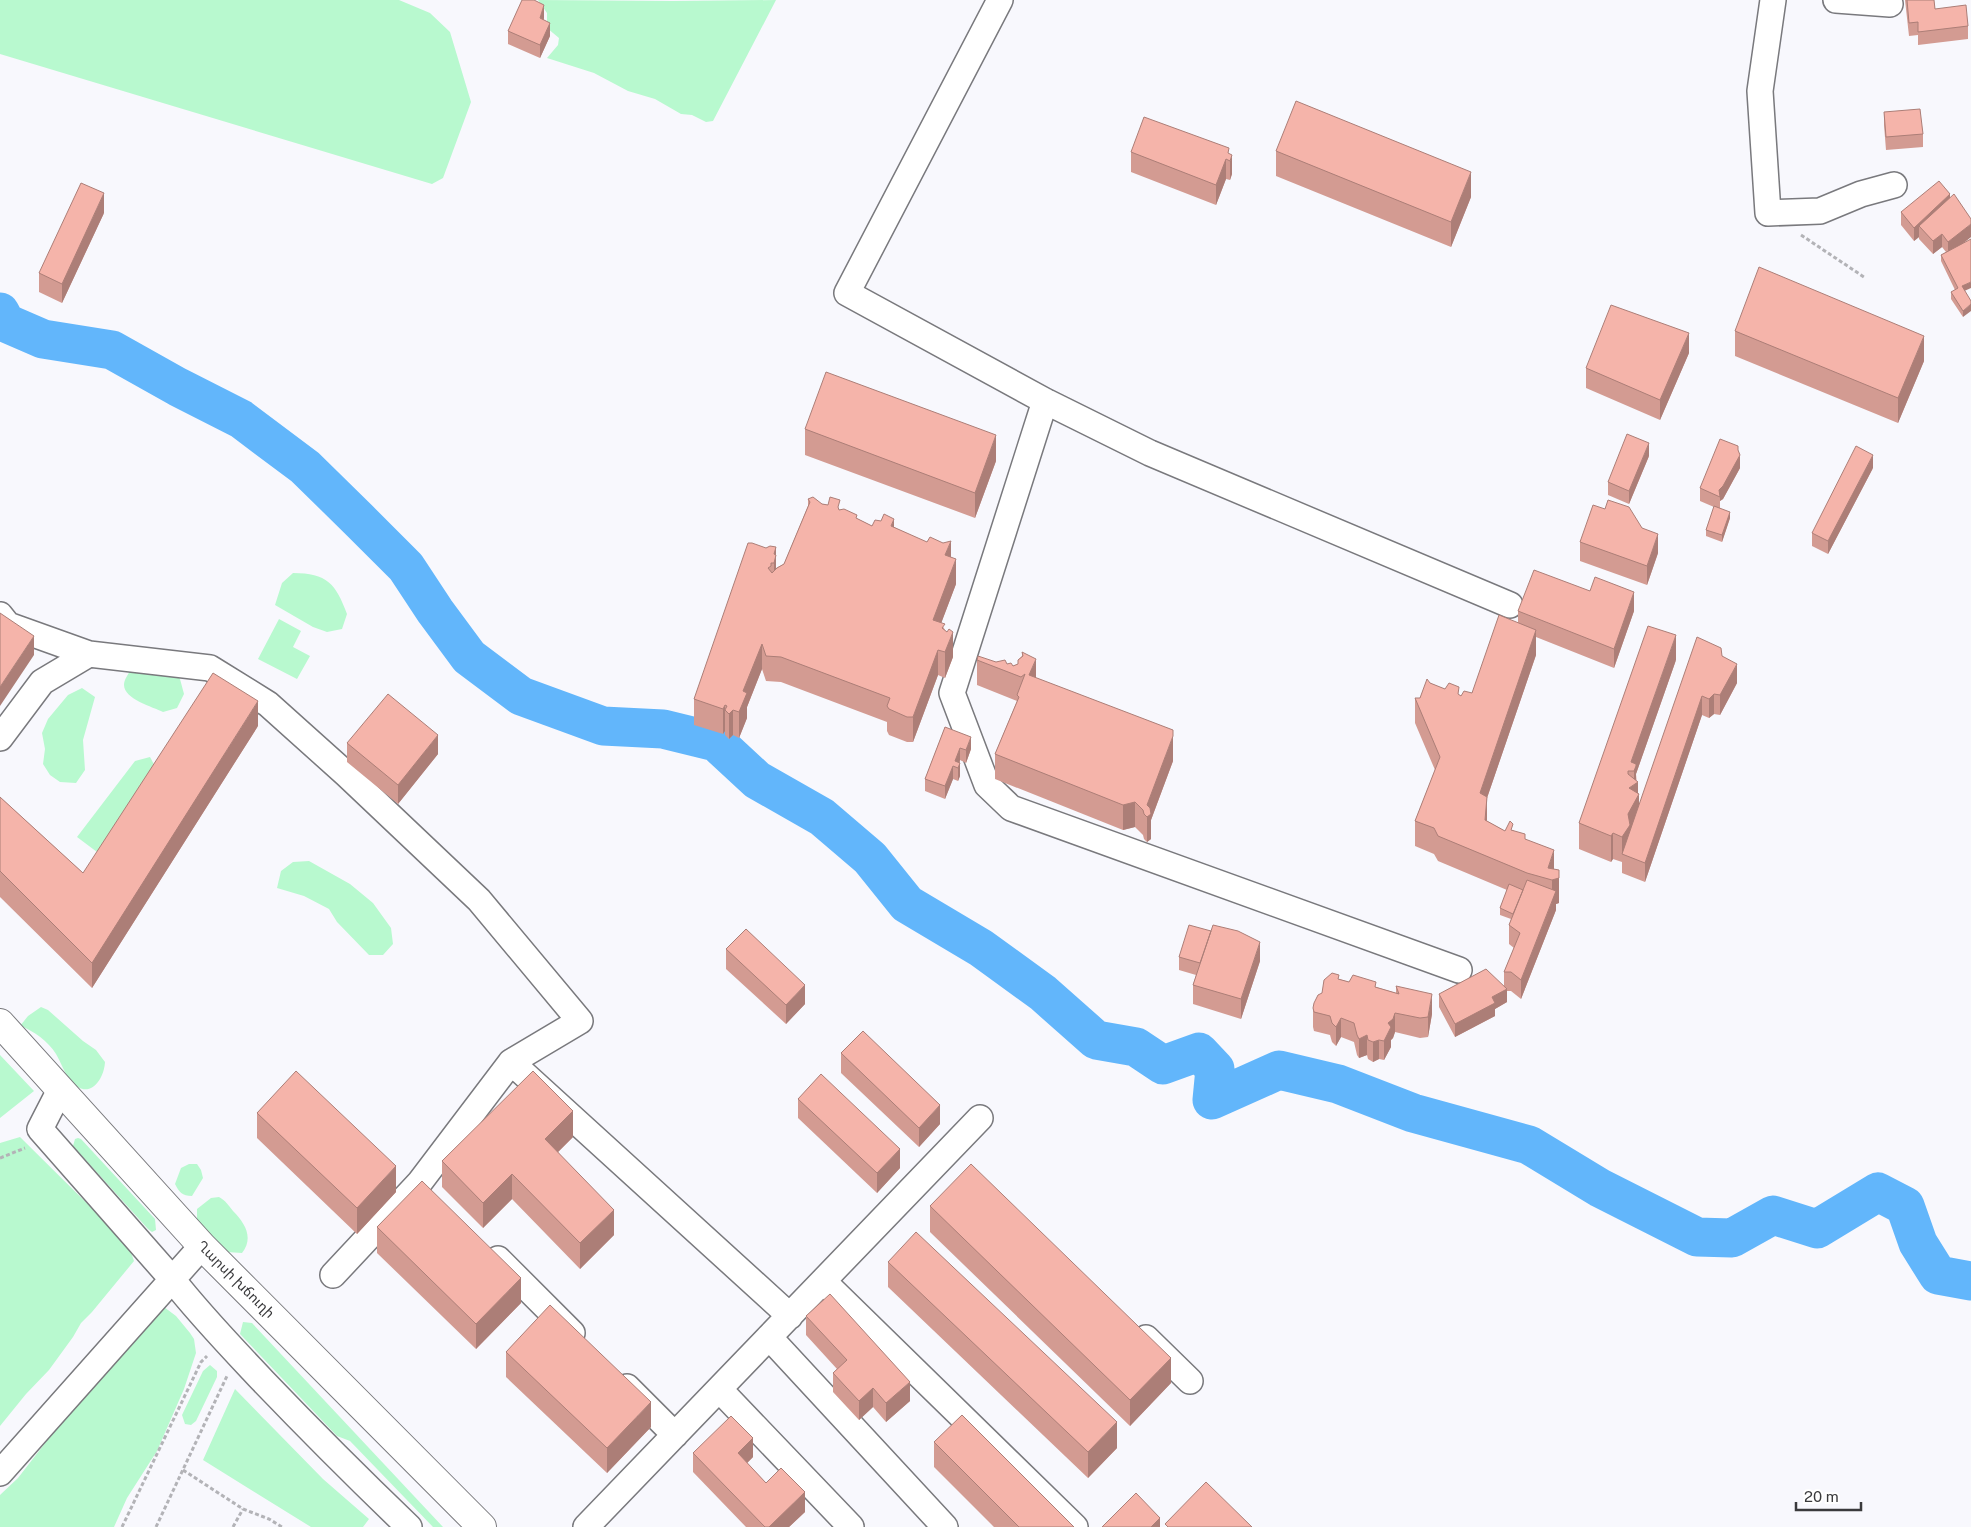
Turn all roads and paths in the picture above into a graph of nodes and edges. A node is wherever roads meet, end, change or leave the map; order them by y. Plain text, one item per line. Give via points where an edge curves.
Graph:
1 (1000, 0) edge
2 (1773, 0) edge
3 (1836, 0) edge
4 (1890, 4) dead end
5 (1894, 185) dead end
6 (1800, 234) dead end
7 (1864, 277) dead end
8 (1045, 401) junction
9 (1510, 605) dead end
10 (0, 615) edge
11 (89, 654) junction
12 (0, 738) edge
13 (1459, 970) dead end
14 (0, 1023) edge
15 (511, 1062) junction
16 (60, 1090) junction
17 (980, 1118) dead end
18 (484, 1245) edge
19 (202, 1246) junction
20 (332, 1275) dead end
21 (172, 1279) junction
22 (823, 1281) junction
23 (790, 1316) junction
24 (1127, 1319) edge
25 (769, 1337) junction
26 (223, 1339) junction
27 (590, 1351) edge
28 (611, 1372) edge
29 (1190, 1381) dead end
30 (719, 1389) junction
31 (675, 1435) junction
32 (183, 1470) junction
33 (0, 1473) edge
34 (243, 1509) junction
35 (122, 1527) edge
36 (156, 1527) edge
37 (232, 1527) edge
38 (282, 1527) edge
39 (408, 1527) edge
40 (482, 1527) edge
41 (586, 1527) edge
42 (851, 1527) edge
43 (945, 1527) edge
44 (1075, 1527) edge

1 - 8 street via 847,293
2 - 5 street via 1760,91 1768,213 1820,211
3 - 4 street
6 - 7 path
8 - 9 street via 1150,453
8 - 13 street via 952,693 987,785 1011,808
10 - 11 street via 8,625
11 - 12 street via 42,682
11 - 15 street via 210,668 268,704 479,900 580,1021
14 - 16 main road, Ղարսի խճուղի
15 - 20 street via 428,1189
15 - 23 street
16 - 19 main road, Ղարսի խճուղի
16 - 21 street via 40,1129
17 - 22 street via 959,1155
18 - 27 street
19 - 21 street
19 - 40 main road, Ղարսի խճուղի
21 - 26 street
21 - 33 street
22 - 23 street
22 - 44 street
23 - 25 street
24 - 29 street
25 - 30 street
25 - 43 street
26 - 32 path via 228,1374
26 - 35 path via 201,1362
26 - 39 street
28 - 31 street
30 - 31 street
30 - 42 street
31 - 41 street
32 - 34 path
32 - 36 path
34 - 37 path
34 - 38 path

